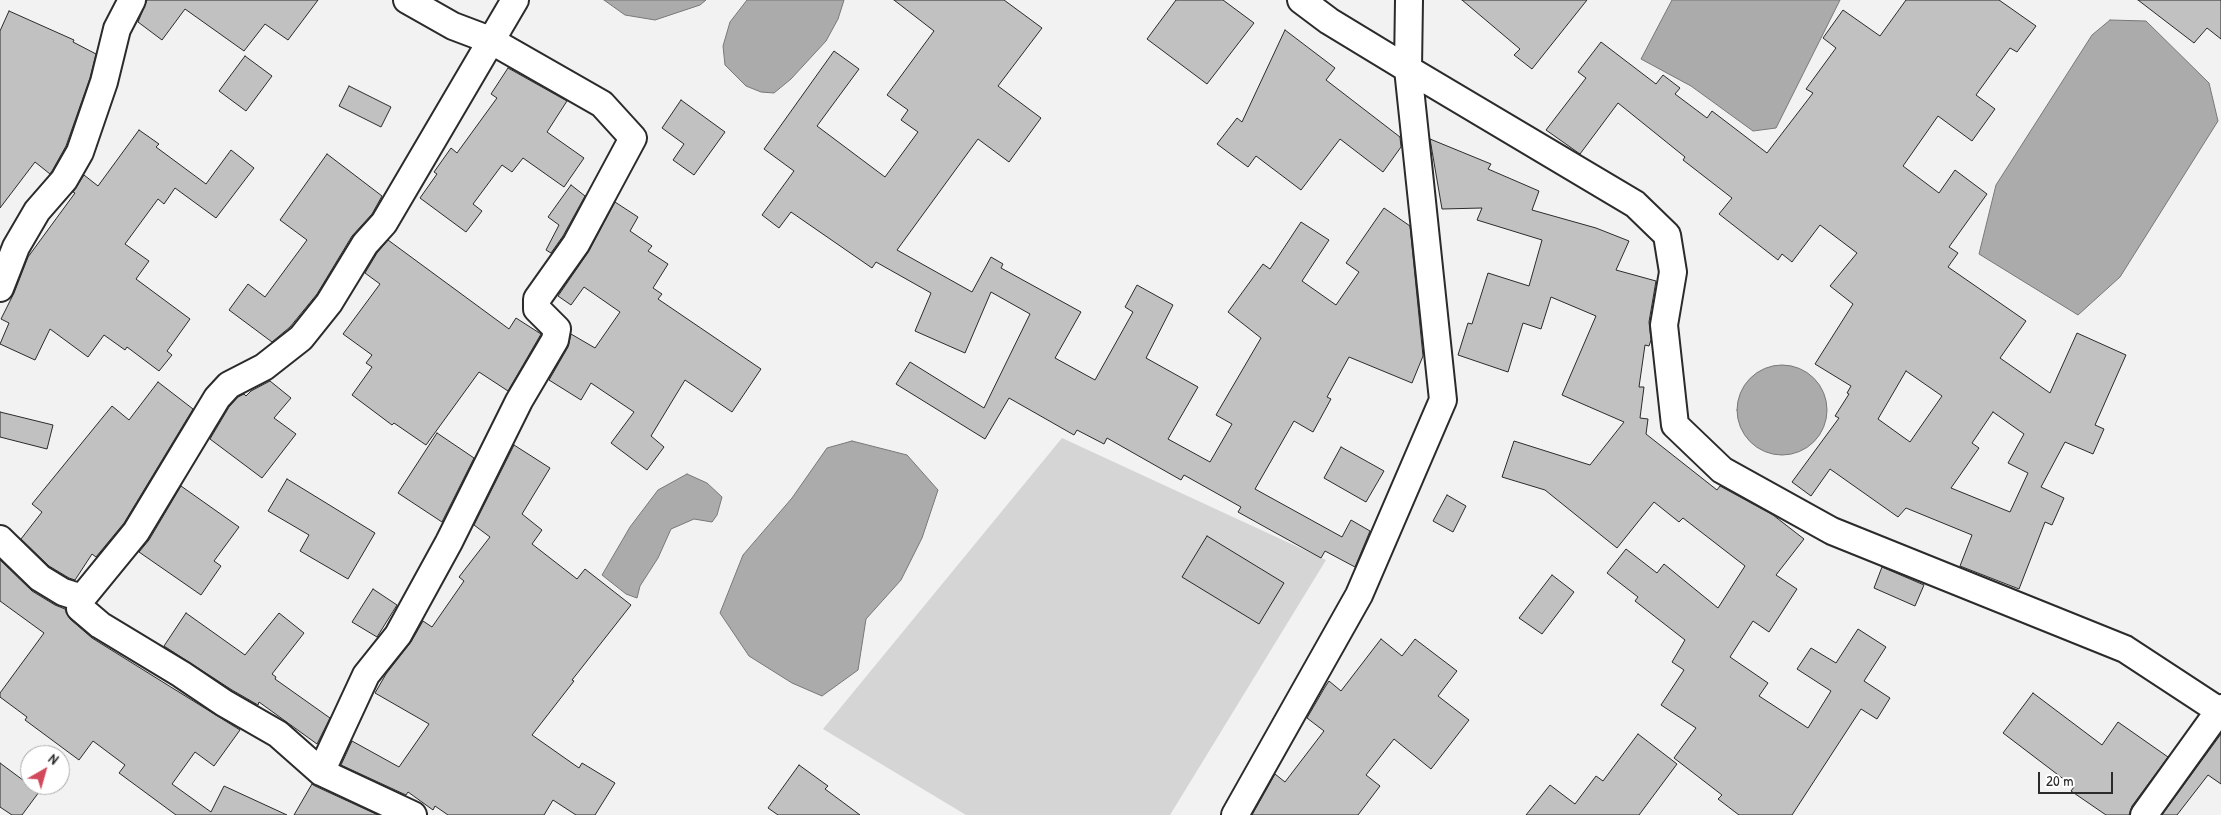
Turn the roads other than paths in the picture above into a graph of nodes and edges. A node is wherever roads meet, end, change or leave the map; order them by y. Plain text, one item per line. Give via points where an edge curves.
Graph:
1 (132, 0) edge
2 (407, 0) edge
3 (515, 0) edge
4 (1301, 0) edge
5 (1409, 0) edge
6 (490, 40) junction
7 (1408, 69) junction
8 (0, 288) edge
9 (0, 538) edge
10 (82, 598) junction
11 (2220, 710) edge
12 (321, 772) junction
13 (413, 815) edge
14 (1235, 815) edge
15 (2144, 815) edge

1 - 8 street via 117,29 104,82 80,152 16,247
2 - 6 street via 453,26
3 - 6 street
4 - 7 street
5 - 7 street
6 - 10 street via 389,214 365,244 329,303 293,345 264,367 229,385 217,398 136,532
6 - 12 street via 602,104 633,138 576,244 537,299 537,309 557,329 555,340 518,401 449,542 398,635 366,675
7 - 11 street via 1635,204 1667,235 1673,272 1664,325 1675,425 1722,470 1832,531 2125,649
7 - 14 street via 1443,400 1358,595
9 - 10 street via 40,578 63,592
10 - 12 street via 80,608 100,625 278,734
11 - 15 street
12 - 13 street

